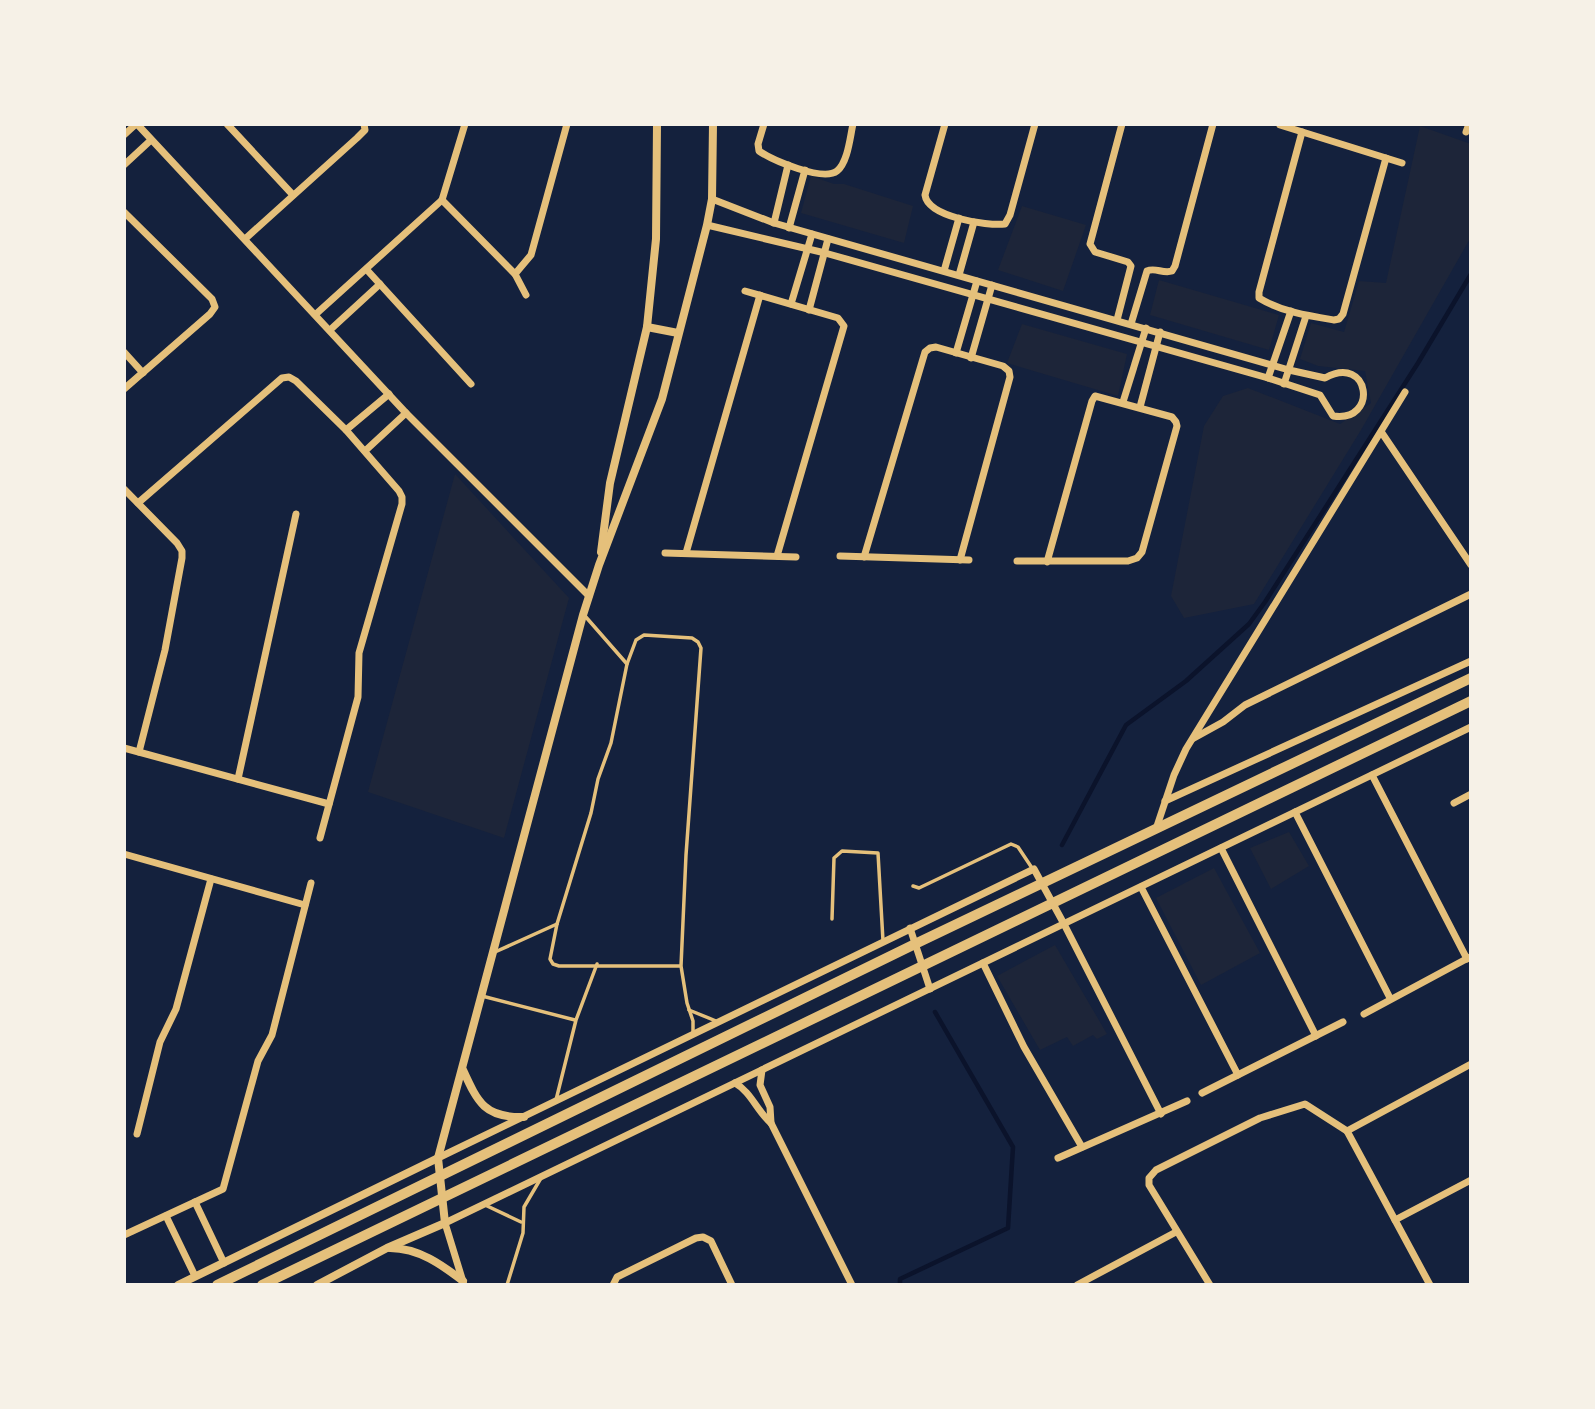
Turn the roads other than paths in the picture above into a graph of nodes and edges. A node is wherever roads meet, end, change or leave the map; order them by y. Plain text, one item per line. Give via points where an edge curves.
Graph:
1 (137, 124) edge
2 (228, 124) edge
3 (465, 124) edge
4 (568, 124) edge
5 (657, 124) edge
6 (713, 124) edge
7 (764, 124) edge
8 (853, 124) edge
9 (945, 124) edge
10 (1035, 124) edge
11 (1122, 124) edge
12 (1213, 124) edge
13 (1280, 125) edge
14 (364, 127) edge
15 (1302, 132) junction
16 (124, 135) edge
17 (152, 140) junction
18 (1386, 158) junction
19 (1402, 163) dead end
20 (124, 165) edge
21 (788, 165) junction
22 (805, 170) junction
23 (293, 195) junction
24 (712, 199) junction
25 (442, 200) junction
26 (124, 212) edge
27 (959, 218) junction
28 (974, 222) junction
29 (774, 223) junction
30 (707, 225) junction
31 (789, 228) junction
32 (812, 234) junction
33 (245, 239) junction
34 (828, 239) junction
35 (806, 248) junction
36 (825, 253) junction
37 (366, 270) junction
38 (944, 271) junction
39 (515, 274) junction
40 (959, 275) junction
41 (977, 281) junction
42 (380, 284) junction
43 (992, 285) junction
44 (745, 291) dead end
45 (972, 294) junction
46 (526, 295) dead end
47 (760, 295) junction
48 (988, 298) junction
49 (791, 304) junction
50 (809, 310) junction
51 (1291, 312) junction
52 (316, 314) junction
53 (1306, 316) junction
54 (1116, 320) junction
55 (1131, 324) junction
56 (647, 327) junction
57 (1146, 328) junction
58 (330, 330) junction
59 (1160, 332) junction
60 (678, 333) junction
61 (1141, 342) junction
62 (1156, 346) junction
63 (124, 352) edge
64 (956, 353) junction
65 (971, 358) junction
66 (1274, 364) junction
67 (1289, 370) junction
68 (143, 373) junction
69 (1268, 379) junction
70 (471, 384) dead end
71 (1284, 384) junction
72 (124, 389) edge
73 (1405, 392) dead end
74 (389, 394) junction
75 (1123, 402) junction
76 (1140, 407) junction
77 (406, 413) junction
78 (346, 429) junction
79 (1381, 433) junction
80 (365, 451) junction
81 (124, 489) edge
82 (138, 503) junction
83 (296, 514) dead end
84 (665, 552) dead end
85 (686, 553) junction
86 (777, 556) junction
87 (796, 556) dead end
88 (840, 556) dead end
89 (864, 557) junction
90 (960, 560) junction
91 (969, 560) dead end
92 (1017, 561) dead end
93 (1047, 562) junction
94 (599, 565) junction
95 (1471, 565) edge
96 (1471, 594) edge
97 (589, 596) junction
98 (583, 615) junction
99 (1471, 661) edge
100 (627, 664) junction
101 (1471, 678) edge
102 (1471, 701) edge
103 (1471, 727) edge
104 (1191, 741) junction
105 (124, 748) edge
106 (139, 752) junction
107 (1372, 775) junction
108 (238, 779) junction
109 (1471, 794) edge
110 (1165, 801) junction
111 (1454, 803) dead end
112 (329, 804) junction
113 (1295, 812) junction
114 (1155, 829) junction
115 (320, 838) dead end
116 (1221, 848) junction
117 (124, 853) edge
118 (1034, 869) junction
119 (211, 879) junction
120 (311, 883) dead end
121 (1042, 884) junction
122 (913, 886) dead end
123 (1141, 887) junction
124 (1052, 903) junction
125 (305, 905) junction
126 (832, 919) dead end
127 (557, 924) junction
128 (1064, 924) junction
129 (910, 928) junction
130 (883, 941) junction
131 (915, 944) junction
132 (494, 953) junction
133 (1469, 958) edge
134 (983, 963) junction
135 (597, 964) junction
136 (681, 966) junction
137 (923, 966) junction
138 (930, 989) junction
139 (482, 996) junction
140 (1390, 998) junction
141 (689, 1010) junction
142 (1364, 1014) dead end
143 (576, 1020) junction
144 (717, 1022) junction
145 (1343, 1022) dead end
146 (693, 1036) junction
147 (1317, 1036) junction
148 (1471, 1064) edge
149 (463, 1070) junction
150 (763, 1070) junction
151 (1238, 1075) junction
152 (735, 1083) junction
153 (1202, 1093) dead end
154 (556, 1101) junction
155 (1187, 1101) dead end
156 (1161, 1114) junction
157 (524, 1117) junction
158 (771, 1123) junction
159 (1347, 1131) junction
160 (137, 1134) dead end
161 (1082, 1147) junction
162 (438, 1158) junction
163 (1058, 1158) dead end
164 (440, 1176) junction
165 (542, 1176) junction
166 (1471, 1180) edge
167 (443, 1198) junction
168 (195, 1202) junction
169 (484, 1205) junction
170 (166, 1216) junction
171 (1395, 1220) junction
172 (522, 1222) junction
173 (445, 1223) junction
174 (1176, 1232) junction
175 (124, 1235) edge
176 (387, 1248) junction
177 (224, 1263) junction
178 (195, 1276) junction
179 (464, 1283) edge
180 (178, 1285) edge
181 (217, 1285) edge
182 (262, 1285) edge
183 (317, 1285) edge
184 (507, 1285) edge
185 (613, 1285) edge
186 (732, 1285) edge
187 (852, 1285) edge
188 (1077, 1285) edge
189 (1210, 1285) edge
190 (1430, 1285) edge

1 - 16 street
1 - 17 street
2 - 23 street
3 - 25 street
4 - 39 street via 531,255
5 - 56 street via 656,239
6 - 24 street
7 - 21 street via 759,151
8 - 22 street via 837,172 828,175
9 - 27 street via 926,202
10 - 28 street via 1010,215 1005,223
11 - 54 street via 1090,244 1095,252 1132,266
12 - 55 street via 1175,267 1167,273 1147,271
13 - 15 street
14 - 23 street
15 - 18 street
15 - 51 street via 1259,292 1259,298
17 - 20 street
17 - 33 street
18 - 19 street
18 - 53 street via 1343,314 1334,320
21 - 22 street
21 - 29 street
22 - 31 street
23 - 33 street
24 - 29 street
24 - 30 street
25 - 37 street
25 - 39 street
26 - 68 street via 215,307
27 - 28 street
27 - 38 street
28 - 40 street
29 - 31 street
30 - 35 street
30 - 60 street
31 - 32 street
32 - 34 street
32 - 35 street
33 - 52 street
34 - 36 street
34 - 38 street
35 - 36 street
35 - 49 street
36 - 45 street
36 - 50 street
37 - 42 street
37 - 52 street
38 - 40 street
39 - 46 street
40 - 41 street
41 - 43 street
41 - 45 street
42 - 58 street
42 - 70 street
43 - 48 street
43 - 54 street
44 - 47 street
45 - 48 street
45 - 64 street
47 - 49 street
47 - 85 street
48 - 61 street
48 - 65 street
49 - 50 street
50 - 86 street via 838,318 844,326
51 - 53 street
51 - 66 street
52 - 58 street
53 - 67 street
54 - 55 street
55 - 57 street
56 - 60 street
56 - 94 street via 610,483
57 - 59 street
57 - 61 street
58 - 74 street
59 - 62 street
59 - 66 street
60 - 94 street via 662,399
61 - 62 street
61 - 75 street
62 - 69 street
62 - 76 street
63 - 68 street
64 - 65 street
64 - 89 street via 936,347 926,352
65 - 90 street via 1003,366 1010,377
66 - 67 street
66 - 69 street
67 - 71 street
67 - 71 street via 1325,378 1337,371 1349,372 1364,391 1363,403 1356,412 1333,416 1320,395
68 - 72 street
69 - 71 street
73 - 79 street
74 - 77 street
74 - 78 street
75 - 76 street
75 - 93 street via 1101,395 1092,401
76 - 93 street via 1177,422 1142,552 1128,561
77 - 80 street
77 - 97 street
78 - 80 street
78 - 82 street via 296,381 282,378
79 - 95 street
79 - 104 street
80 - 112 street via 402,497 359,653 358,697
81 - 82 street
82 - 106 street via 182,551 165,650
83 - 108 street
84 - 85 street
85 - 86 street
86 - 87 street
88 - 89 street
89 - 90 street
90 - 91 street
92 - 93 street
94 - 97 street
96 - 104 street via 1245,705
97 - 98 street
98 - 100 lane
98 - 132 street
99 - 110 street
100 - 127 lane via 611,743
100 - 136 lane via 636,640 644,635 692,638 701,648
101 - 114 main road
102 - 124 main road
103 - 107 street
104 - 110 street
105 - 106 street
106 - 108 street
107 - 113 street
107 - 133 street
108 - 112 street
109 - 111 street
110 - 114 street
112 - 115 street
113 - 116 street
113 - 140 street
114 - 121 main road
116 - 123 street
116 - 147 street
117 - 119 street
118 - 121 street
118 - 122 lane via 1011,844 919,888
118 - 129 street
119 - 125 street
119 - 160 street via 176,1009 160,1042
120 - 125 street
121 - 124 street
121 - 131 main road
123 - 128 street
123 - 151 street
124 - 128 street
124 - 137 main road
125 - 168 street via 272,1035 258,1061 223,1189
126 - 130 lane via 834,858 842,851 878,853
127 - 132 lane
127 - 135 lane via 553,964
128 - 134 street
128 - 156 street
129 - 130 street
129 - 131 street
130 - 144 street
131 - 137 street
131 - 164 main road
132 - 139 street
133 - 140 street
134 - 138 street
134 - 161 street via 1024,1047
135 - 136 lane
135 - 143 lane
136 - 141 lane
137 - 138 street
137 - 167 main road
138 - 150 street
139 - 143 lane
139 - 149 street
140 - 142 street
141 - 144 lane
141 - 146 lane
143 - 154 lane
144 - 146 street
145 - 147 street
146 - 154 street
147 - 151 street
148 - 159 street
149 - 157 street via 474,1094 490,1112
149 - 162 street
150 - 152 street
150 - 158 street via 760,1085 771,1107
151 - 153 street
152 - 158 street
152 - 165 street
154 - 157 street
155 - 156 street
156 - 161 street
157 - 162 street
158 - 187 street
159 - 171 street
159 - 174 street via 1305,1104 1260,1118 1156,1170 1149,1185
161 - 163 street
162 - 164 street
162 - 177 street
164 - 167 street
164 - 181 main road
165 - 169 street
165 - 172 lane via 529,1195
166 - 171 street
167 - 173 street
167 - 182 main road
168 - 170 street
168 - 177 street
169 - 172 lane
169 - 173 street
170 - 175 street
170 - 178 street
171 - 190 street
172 - 184 lane via 523,1233
173 - 176 street
173 - 179 street
174 - 188 street
174 - 189 street
176 - 179 street via 426,1256
176 - 183 street
177 - 178 street
178 - 180 street
185 - 186 street via 617,1277 704,1237

